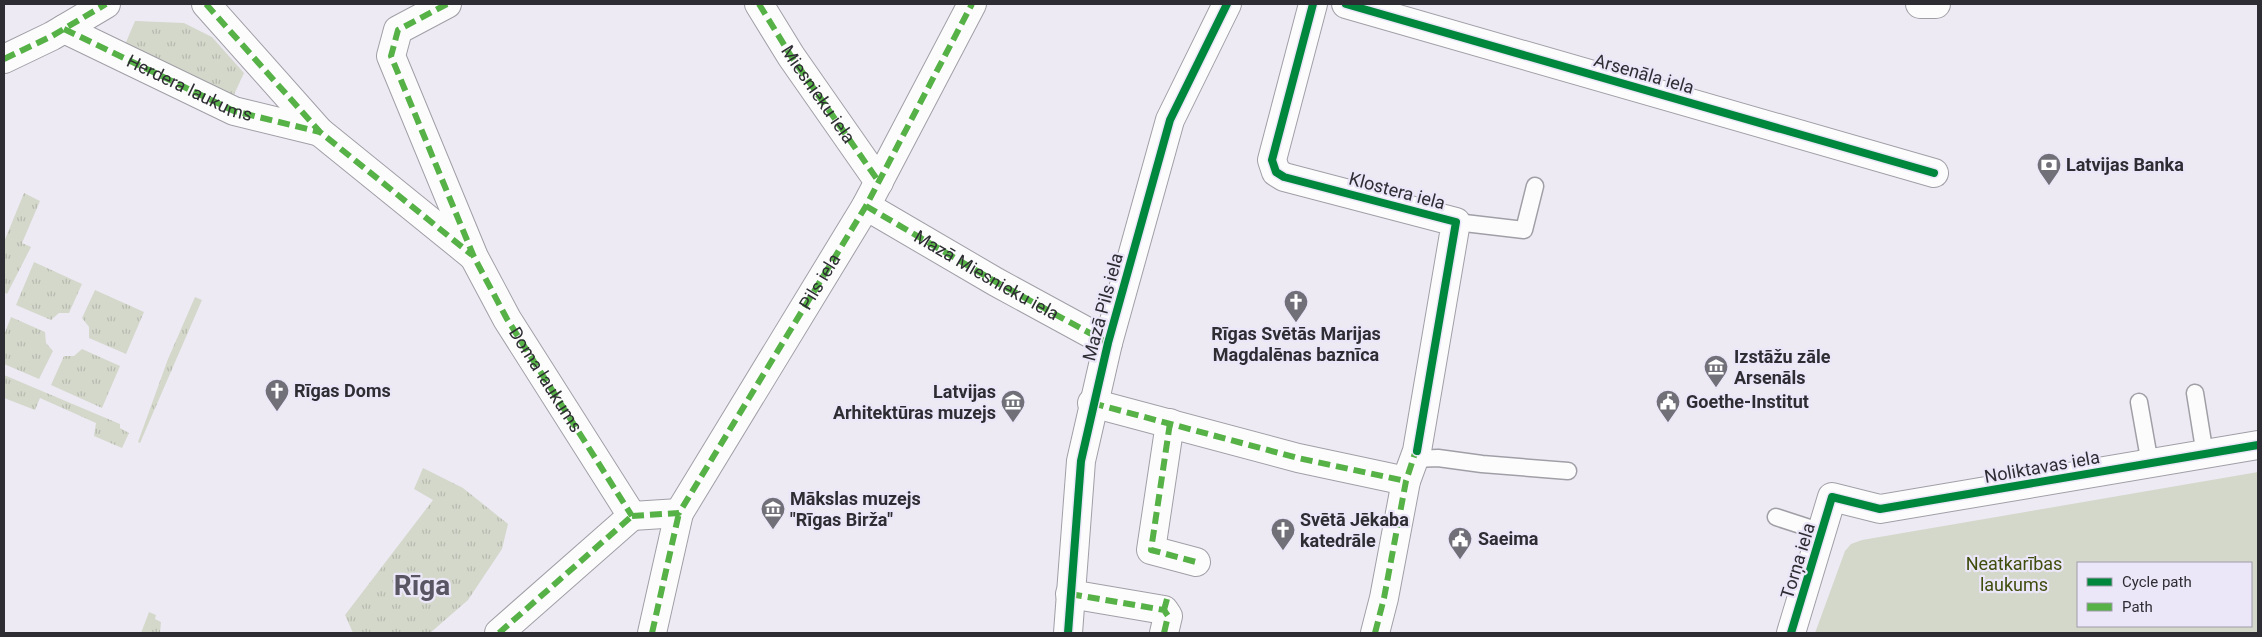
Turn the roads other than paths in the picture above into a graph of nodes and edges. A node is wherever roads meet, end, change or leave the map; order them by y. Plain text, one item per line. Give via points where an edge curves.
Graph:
1 (106, 4) edge
2 (206, 4) edge
3 (447, 4) edge
4 (759, 4) edge
5 (972, 4) edge
6 (1227, 4) edge
7 (1313, 4) edge
8 (1346, 4) edge
9 (1920, 4) edge
10 (1936, 4) edge
11 (64, 29) junction
12 (4, 59) edge
13 (320, 132) junction
14 (1934, 173) dead end
15 (879, 182) junction
16 (1536, 186) dead end
17 (866, 206) junction
18 (1456, 222) junction
19 (474, 257) junction
20 (1108, 343) junction
21 (2195, 392) dead end
22 (2139, 402) dead end
23 (1092, 403) junction
24 (1170, 423) junction
25 (2258, 446) edge
26 (2205, 455) junction
27 (1412, 464) junction
28 (2150, 464) junction
29 (1568, 471) dead end
30 (1832, 497) joint
31 (679, 513) junction
32 (632, 516) junction
33 (1776, 518) dead end
34 (1822, 532) junction
35 (1196, 562) dead end
36 (1070, 594) junction
37 (499, 633) edge
38 (652, 633) edge
39 (1068, 633) edge
40 (1164, 633) edge
41 (1376, 633) edge
42 (1791, 633) edge

1 - 11 street
2 - 13 street, Herdera laukums
3 - 19 street, Doma laukums via 398,30 391,56
4 - 15 street, Miesnieku iela via 791,56
5 - 15 street, Pils iela
6 - 20 street, Mazā Pils iela via 1170,120
7 - 18 street, Klostera iela via 1272,160 1276,172 1284,177
8 - 14 street, Arsenāla iela
9 - 10 street
11 - 12 street
11 - 13 street, Herdera laukums via 234,111
13 - 19 street, Herdera laukums
15 - 17 street, Pils iela
16 - 18 lane via 1524,230
17 - 20 street, Mazā Miesnieku iela
17 - 31 street, Pils iela
18 - 27 street, Klostera iela
19 - 32 street, Doma laukums via 507,318
20 - 23 street, Mazā Pils iela
21 - 26 lane
22 - 28 lane
23 - 24 street
23 - 36 street, Mazā Pils iela via 1081,461
24 - 27 street via 1298,458
24 - 35 street via 1150,550
25 - 26 street, Noliktavas iela
26 - 28 street, Noliktavas iela
27 - 29 lane via 1438,458
27 - 41 street, Klostera iela
28 - 30 street, Noliktavas iela via 1880,510
30 - 34 street, Torņa iela
31 - 32 street
31 - 38 street
32 - 37 street
33 - 34 lane
34 - 42 street, Torņa iela
36 - 39 street, Mazā Pils iela
36 - 40 street via 1164,610 1168,616

